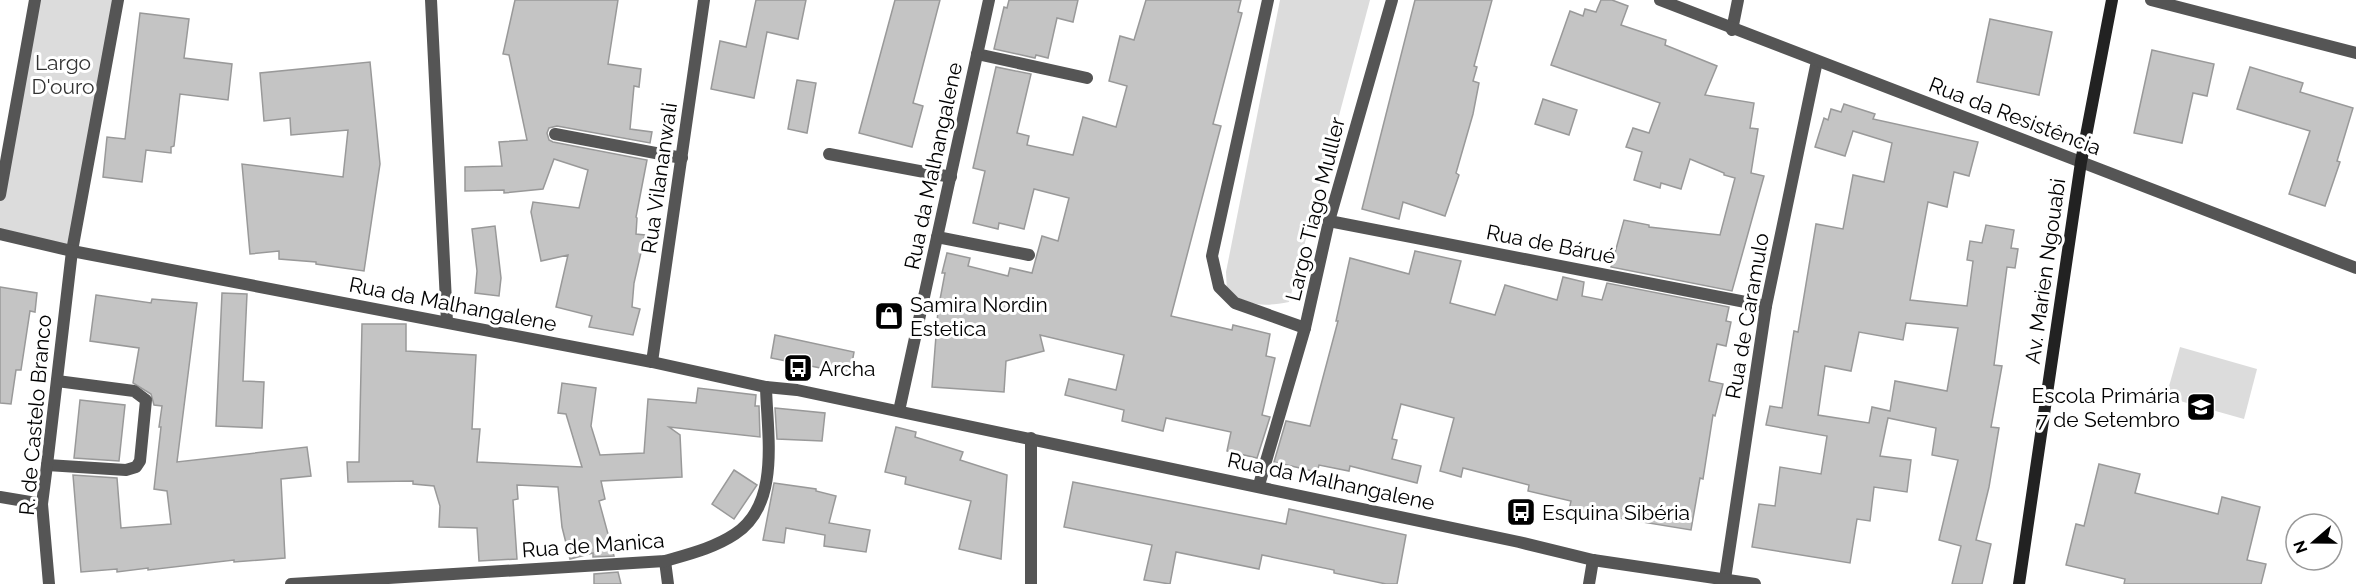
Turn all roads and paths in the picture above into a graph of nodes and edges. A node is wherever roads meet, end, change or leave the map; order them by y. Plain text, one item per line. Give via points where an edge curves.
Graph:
1 (35, 0) edge
2 (118, 0) edge
3 (431, 0) edge
4 (704, 0) edge
5 (989, 0) edge
6 (1268, 0) edge
7 (1392, 0) edge
8 (1660, 0) edge
9 (1738, 0) edge
10 (2112, 0) edge
11 (2151, 0) edge
12 (1732, 30) junction
13 (2356, 53) edge
14 (977, 54) junction
15 (1817, 61) junction
16 (1087, 78) dead end
17 (555, 134) dead end
18 (829, 154) dead end
19 (682, 158) junction
20 (2081, 162) junction
21 (951, 177) junction
22 (0, 195) edge
23 (1329, 221) junction
24 (0, 234) edge
25 (937, 237) junction
26 (72, 251) junction
27 (1029, 255) dead end
28 (2356, 268) edge
29 (1766, 306) junction
30 (447, 322) junction
31 (1305, 328) junction
32 (652, 362) junction
33 (57, 381) junction
34 (765, 387) junction
35 (900, 411) junction
36 (1031, 438) junction
37 (46, 465) junction
38 (1258, 485) junction
39 (0, 497) edge
40 (42, 504) junction
41 (1593, 560) junction
42 (665, 561) junction
43 (1725, 579) junction
44 (49, 584) edge
45 (291, 584) edge
46 (668, 584) edge
47 (1031, 584) edge
48 (1589, 584) edge
49 (1755, 584) edge
50 (2019, 584) edge

1 - 22 street
2 - 26 street
3 - 30 street
4 - 19 street, Rua Vilananwali
5 - 14 street, Rua da Malhangalene
6 - 31 street, Largo Tiago Mulller via 1212,256 1219,287 1234,303
7 - 23 street, Largo Tiago Mulller
8 - 12 street, Rua da Resistência
9 - 12 street
10 - 20 main road, Av. Marien Ngouabi
11 - 13 street
12 - 15 street, Rua da Resistência
14 - 16 street
14 - 21 street, Rua da Malhangalene
15 - 20 street, Rua da Resistência
15 - 29 street, Rua de Caramulo
17 - 19 street
18 - 21 street
19 - 32 street, Rua Vilananwali
20 - 28 street, Rua da Resistência
20 - 50 main road, Av. Marien Ngouabi
21 - 25 street, Rua da Malhangalene
23 - 29 street, Rua de Bárué
23 - 31 street, Largo Tiago Mulller
24 - 26 street, Rua da Malhangalene
25 - 27 street
25 - 35 street, Rua da Malhangalene
26 - 30 street, Rua da Malhangalene
26 - 33 street, R. de Castelo Branco
29 - 43 street, Rua de Caramulo
30 - 32 street, Rua da Malhangalene
31 - 38 street
32 - 34 street, Rua da Malhangalene
33 - 37 street, R. de Castelo Branco
33 - 37 street via 141,395 146,400 140,461 126,470
34 - 35 street, Rua da Malhangalene
34 - 42 street, Rua de Manica via 768,479 762,501 736,534
35 - 36 street, Rua da Malhangalene
36 - 38 street, Rua da Malhangalene
36 - 47 street
37 - 40 street, R. de Castelo Branco
38 - 41 street, Rua da Malhangalene
39 - 40 street
40 - 44 street, R. de Castelo Branco
41 - 43 street, Rua da Malhangalene
41 - 48 street
42 - 45 street, Rua de Manica
42 - 46 street
43 - 49 street, Rua da Malhangalene

